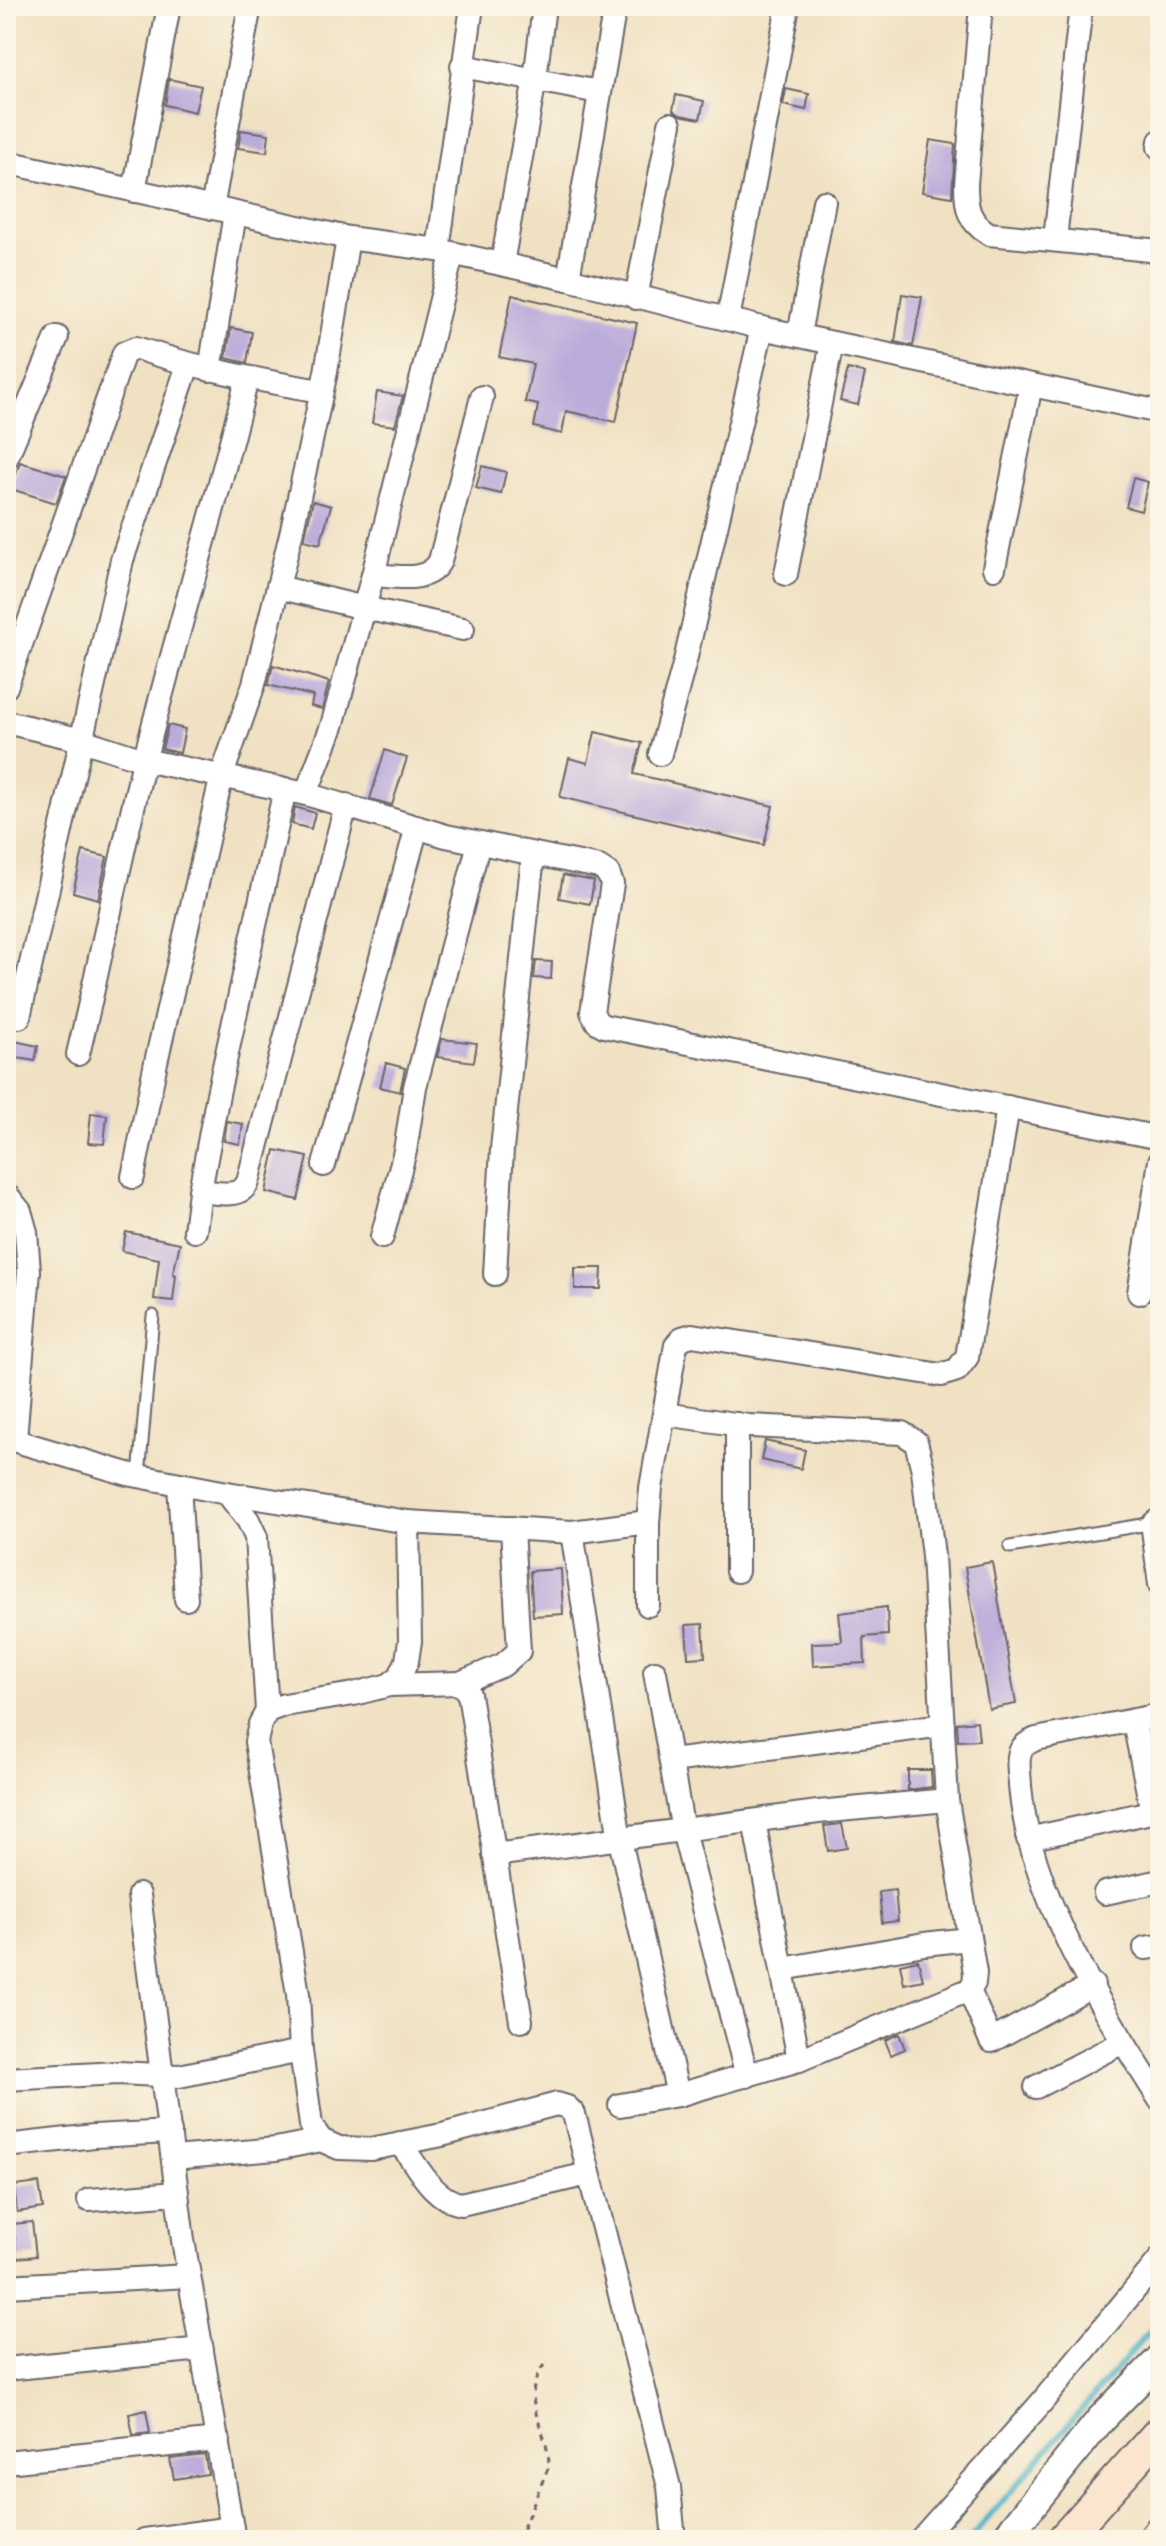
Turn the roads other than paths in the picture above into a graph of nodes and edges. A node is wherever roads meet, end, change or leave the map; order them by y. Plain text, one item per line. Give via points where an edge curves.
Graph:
1 (169, 6) edge
2 (250, 6) edge
3 (472, 6) edge
4 (544, 6) edge
5 (615, 6) edge
6 (788, 6) edge
7 (981, 6) edge
8 (1081, 6) edge
9 (462, 66) junction
10 (535, 79) junction
11 (599, 92) junction
12 (670, 124) dead end
13 (1160, 141) edge
14 (1159, 147) edge
15 (6, 162) edge
16 (134, 191) junction
17 (824, 202) dead end
18 (212, 208) junction
19 (235, 213) junction
20 (348, 238) junction
21 (1055, 239) junction
22 (1160, 251) edge
23 (445, 252) junction
24 (502, 264) junction
25 (568, 279) junction
26 (636, 298) junction
27 (728, 319) junction
28 (762, 328) junction
29 (799, 335) junction
30 (57, 337) dead end
31 (832, 343) junction
32 (199, 368) junction
33 (247, 379) junction
34 (1031, 385) junction
35 (320, 391) junction
36 (482, 397) dead end
37 (1160, 412) edge
38 (6, 459) edge
39 (994, 568) dead end
40 (786, 574) dead end
41 (373, 575) junction
42 (278, 587) junction
43 (364, 608) junction
44 (463, 629) dead end
45 (6, 687) edge
46 (6, 722) edge
47 (82, 740) junction
48 (660, 754) dead end
49 (144, 760) junction
50 (222, 775) junction
51 (296, 791) junction
52 (346, 805) junction
53 (417, 827) junction
54 (479, 843) junction
55 (533, 855) junction
56 (19, 1017) dead end
57 (78, 1054) dead end
58 (1008, 1107) junction
59 (1160, 1138) edge
60 (1160, 1161) edge
61 (324, 1165) dead end
62 (133, 1177) dead end
63 (200, 1191) junction
64 (6, 1194) edge
65 (195, 1231) dead end
66 (382, 1237) dead end
67 (495, 1274) dead end
68 (1139, 1293) dead end
69 (153, 1316) dead end
70 (664, 1414) junction
71 (737, 1424) junction
72 (10, 1439) edge
73 (139, 1476) junction
74 (179, 1484) junction
75 (227, 1493) junction
76 (1157, 1521) edge
77 (408, 1522) junction
78 (648, 1522) junction
79 (512, 1528) junction
80 (572, 1532) junction
81 (1010, 1547) dead end
82 (737, 1571) dead end
83 (1160, 1584) edge
84 (186, 1599) dead end
85 (648, 1605) dead end
86 (655, 1672) dead end
87 (460, 1683) junction
88 (389, 1685) junction
89 (267, 1711) junction
90 (1160, 1715) edge
91 (1134, 1722) junction
92 (943, 1725) junction
93 (672, 1761) junction
94 (947, 1800) junction
95 (1156, 1811) edge
96 (754, 1821) junction
97 (683, 1831) junction
98 (1028, 1839) junction
99 (620, 1840) junction
100 (494, 1855) junction
101 (1160, 1881) edge
102 (1105, 1893) dead end
103 (139, 1895) dead end
104 (969, 1939) junction
105 (783, 1969) junction
106 (1093, 1985) junction
107 (969, 1990) junction
108 (521, 2021) dead end
109 (1123, 2042) junction
110 (301, 2051) junction
111 (799, 2060) junction
112 (163, 2075) junction
113 (747, 2076) junction
114 (6, 2079) edge
115 (1036, 2087) dead end
116 (678, 2095) junction
117 (1160, 2100) edge
118 (620, 2105) dead end
119 (170, 2132) junction
120 (321, 2140) junction
121 (400, 2143) junction
122 (6, 2146) edge
123 (173, 2158) junction
124 (588, 2174) junction
125 (177, 2193) junction
126 (89, 2200) dead end
127 (1160, 2259) edge
128 (189, 2276) junction
129 (6, 2286) edge
130 (202, 2349) junction
131 (1160, 2359) edge
132 (6, 2369) edge
133 (1160, 2432) edge
134 (218, 2440) junction
135 (6, 2462) edge
136 (1160, 2532) edge
137 (233, 2534) edge
138 (145, 2540) edge
139 (674, 2540) edge
140 (920, 2540) edge
141 (1004, 2540) edge
142 (1063, 2540) edge
143 (1154, 2540) edge

1 - 16 street
2 - 18 street
3 - 9 street
4 - 10 street
5 - 11 street
6 - 27 street
7 - 21 street via 966,207 974,225 989,234
8 - 21 street
9 - 10 street
9 - 23 street
10 - 11 street
10 - 24 street
11 - 25 street
12 - 26 street
13 - 14 street
15 - 16 street
16 - 18 street
17 - 29 street
18 - 19 street
19 - 20 street
19 - 32 street
20 - 23 street
20 - 35 street
21 - 22 street
23 - 24 street
23 - 41 street
24 - 25 street
25 - 26 street
26 - 27 street
27 - 28 street
28 - 29 street
28 - 48 street
29 - 31 street
30 - 38 street
31 - 34 street
31 - 40 street
32 - 33 street
32 - 45 street via 136,348 121,358
32 - 47 street via 122,560
33 - 35 street
33 - 49 street
34 - 37 street
34 - 39 street
35 - 42 street
36 - 41 street via 435,570 426,576
41 - 43 street
42 - 43 street
42 - 50 street via 254,684
43 - 44 street
43 - 51 street via 332,726
46 - 47 street
47 - 49 street
47 - 56 street
49 - 50 street
49 - 57 street
50 - 51 street
50 - 62 street
51 - 52 street
51 - 63 street
52 - 53 street
52 - 63 street via 246,1188 238,1193
53 - 54 street
53 - 61 street
54 - 55 street
54 - 66 street
55 - 58 street via 608,873 612,884 592,1012 604,1026
55 - 67 street via 502,1149
58 - 59 street
58 - 70 street via 967,1357 957,1370 941,1375 692,1335 676,1345
60 - 68 street
63 - 65 street
64 - 72 street via 20,1211 29,1271
69 - 73 lane
70 - 71 street
70 - 78 street
71 - 82 street
71 - 92 street via 902,1433 916,1442 933,1556
72 - 73 street
73 - 74 street
74 - 75 street
74 - 84 street
75 - 77 street
75 - 89 street via 256,1537
76 - 81 lane
76 - 83 street via 1153,1529
77 - 79 street
77 - 88 street via 410,1641 404,1669
78 - 80 street
78 - 85 street
79 - 80 street
79 - 87 street via 519,1651 503,1665
80 - 99 street
86 - 93 street
87 - 88 street
87 - 100 street via 471,1701
88 - 89 street
89 - 110 street via 256,1742 298,1994
90 - 91 street
91 - 95 street
91 - 98 street via 1036,1739 1023,1746 1019,1768
92 - 93 street
92 - 94 street
93 - 97 street
94 - 96 street
94 - 104 street
95 - 98 street
96 - 97 street
96 - 105 street
97 - 99 street
97 - 113 street
98 - 106 street via 1067,1938
99 - 100 street
99 - 116 street
100 - 108 street
101 - 102 street
103 - 112 street
104 - 105 street
104 - 107 street via 975,1973
105 - 111 street
106 - 107 street via 991,2041
106 - 109 street
107 - 111 street
109 - 115 street
109 - 117 street
110 - 112 street
110 - 120 street via 311,2125
111 - 113 street
112 - 114 street
112 - 119 street
113 - 116 street
116 - 118 street
119 - 122 street
119 - 123 street
120 - 121 street via 339,2148
120 - 123 street
121 - 124 street via 439,2195 461,2204
121 - 124 street via 557,2104 574,2114
123 - 125 street
124 - 139 street via 669,2487
125 - 126 street
125 - 128 street
127 - 140 street
128 - 129 street
128 - 130 street
130 - 132 street
130 - 134 street
131 - 141 street via 1101,2419
133 - 142 main road
134 - 135 street
134 - 137 street
136 - 143 main road
137 - 138 street

